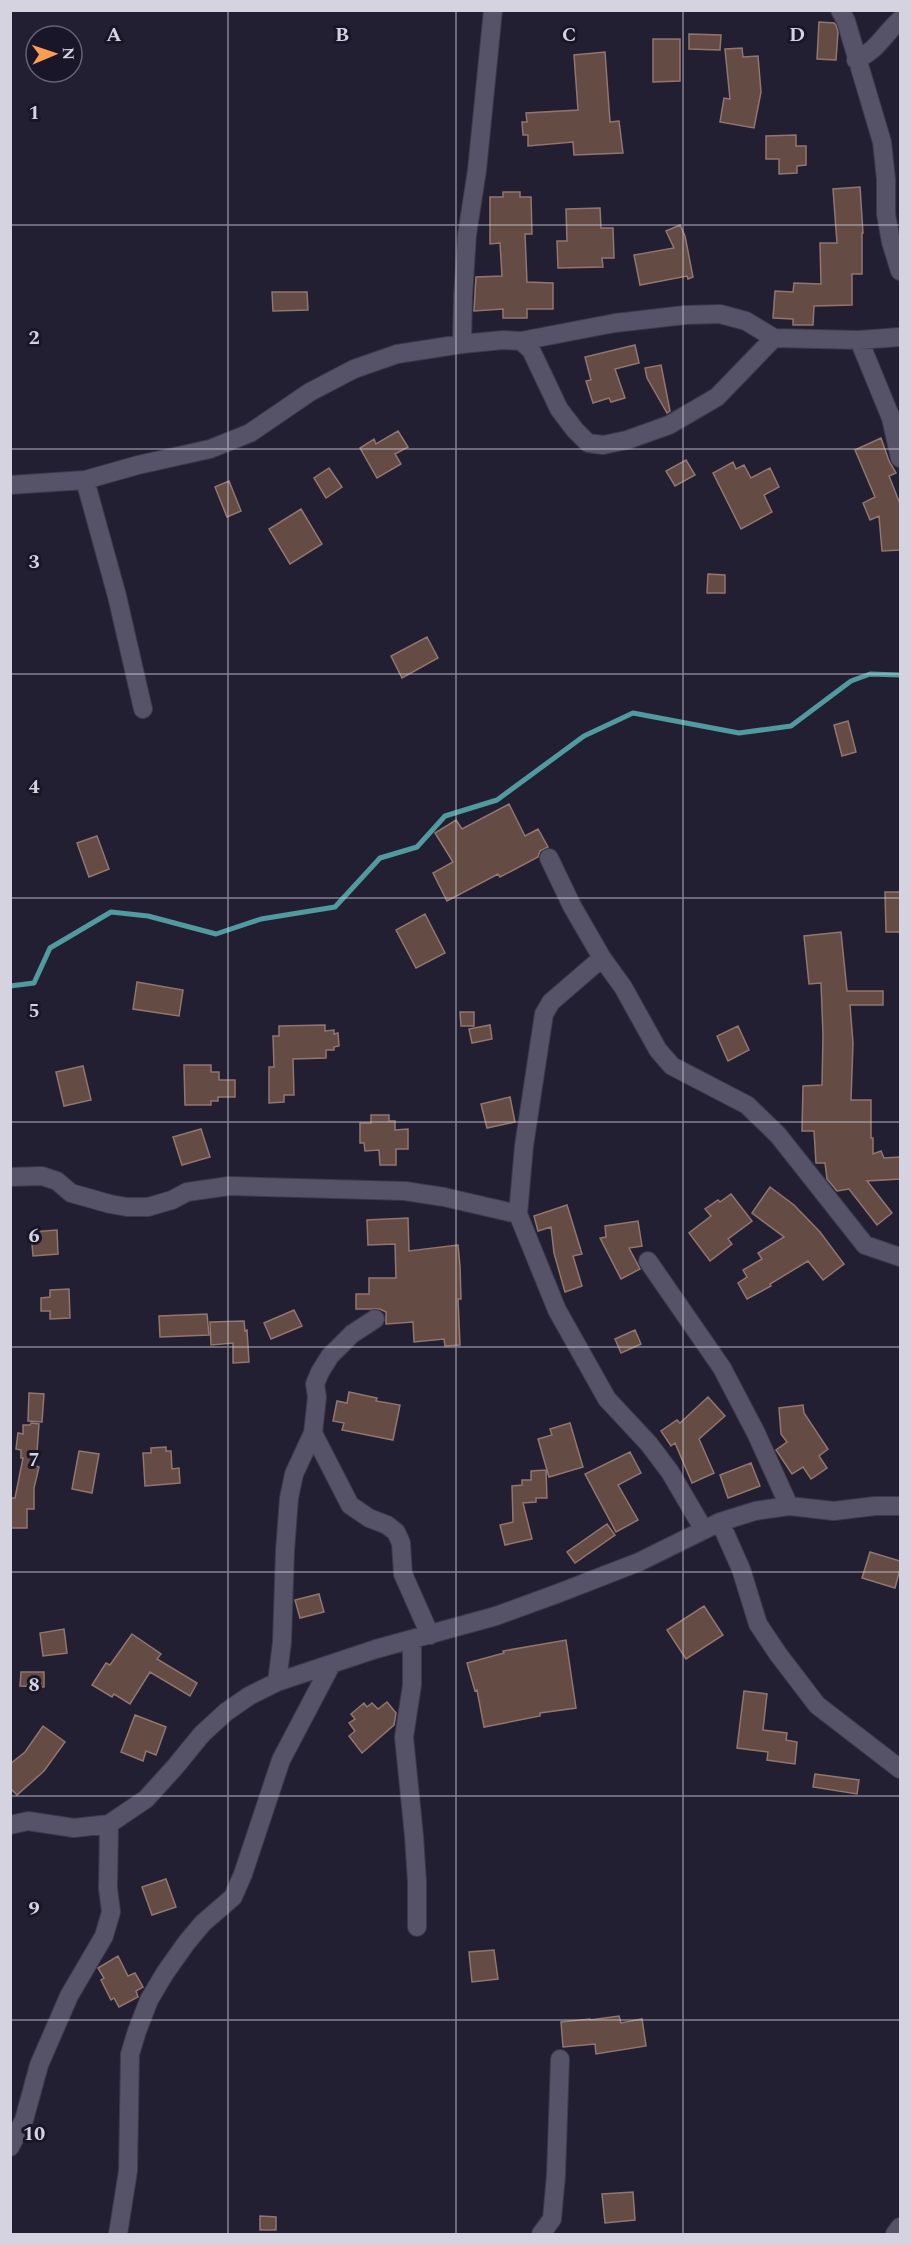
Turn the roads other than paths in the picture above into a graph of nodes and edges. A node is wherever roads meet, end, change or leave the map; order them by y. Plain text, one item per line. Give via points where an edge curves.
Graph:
1 (493, 10) edge
2 (840, 10) edge
3 (900, 20) edge
4 (856, 60) junction
5 (900, 271) edge
6 (900, 337) edge
7 (774, 338) junction
8 (859, 340) junction
9 (521, 341) junction
10 (462, 344) junction
11 (900, 458) edge
12 (85, 480) junction
13 (10, 485) edge
14 (143, 710) dead end
15 (549, 858) dead end
16 (602, 958) junction
17 (10, 1177) edge
18 (518, 1214) junction
19 (900, 1257) edge
20 (648, 1261) dead end
21 (375, 1319) dead end
22 (313, 1433) junction
23 (789, 1506) junction
24 (900, 1506) edge
25 (712, 1526) junction
26 (430, 1635) junction
27 (412, 1640) junction
28 (331, 1665) junction
29 (277, 1682) junction
30 (900, 1769) edge
31 (109, 1824) junction
32 (10, 1825) edge
33 (417, 1927) dead end
34 (560, 2059) dead end
35 (10, 2147) edge
36 (900, 2227) edge
37 (118, 2235) edge
38 (541, 2235) edge
39 (895, 2235) edge

1 - 10 street via 467,235
2 - 4 street
3 - 4 street via 870,54
4 - 5 street via 882,142 886,214
6 - 8 street
7 - 8 street
7 - 9 street via 746,321 720,314 615,322
7 - 9 street via 717,397 669,425 603,445 588,443 575,430 559,409 531,350
8 - 11 street via 891,418
9 - 10 street
10 - 12 street via 397,354 354,369 310,392 250,433 210,449
12 - 13 street
12 - 14 street
15 - 16 street
16 - 18 street via 551,1002 544,1014
16 - 19 street via 658,1050 672,1066 747,1105 778,1136 865,1245
17 - 18 street via 42,1176 57,1181 72,1193 127,1207 148,1207 187,1192 229,1186 405,1191
18 - 25 street via 557,1310 607,1399 649,1444
20 - 23 street via 722,1368
21 - 22 street via 352,1334 320,1372 315,1384
22 - 26 street via 350,1505 396,1532 401,1543 402,1574
22 - 29 street via 294,1474 289,1498
23 - 24 street via 834,1511
23 - 25 street via 755,1511
25 - 26 street via 639,1562 559,1593
25 - 30 street via 741,1569 758,1624 817,1705
26 - 27 street
27 - 28 street
27 - 33 street via 412,1685 404,1737 416,1859
28 - 29 street
28 - 37 street via 280,1760 232,1897 202,1923 165,1973 137,2031 130,2054 128,2171
29 - 31 street via 226,1712 146,1799
31 - 32 street via 74,1828 28,1821
31 - 35 street via 111,1912 104,1936 65,2006 39,2065 24,2120
34 - 38 street via 552,2219
36 - 39 street

